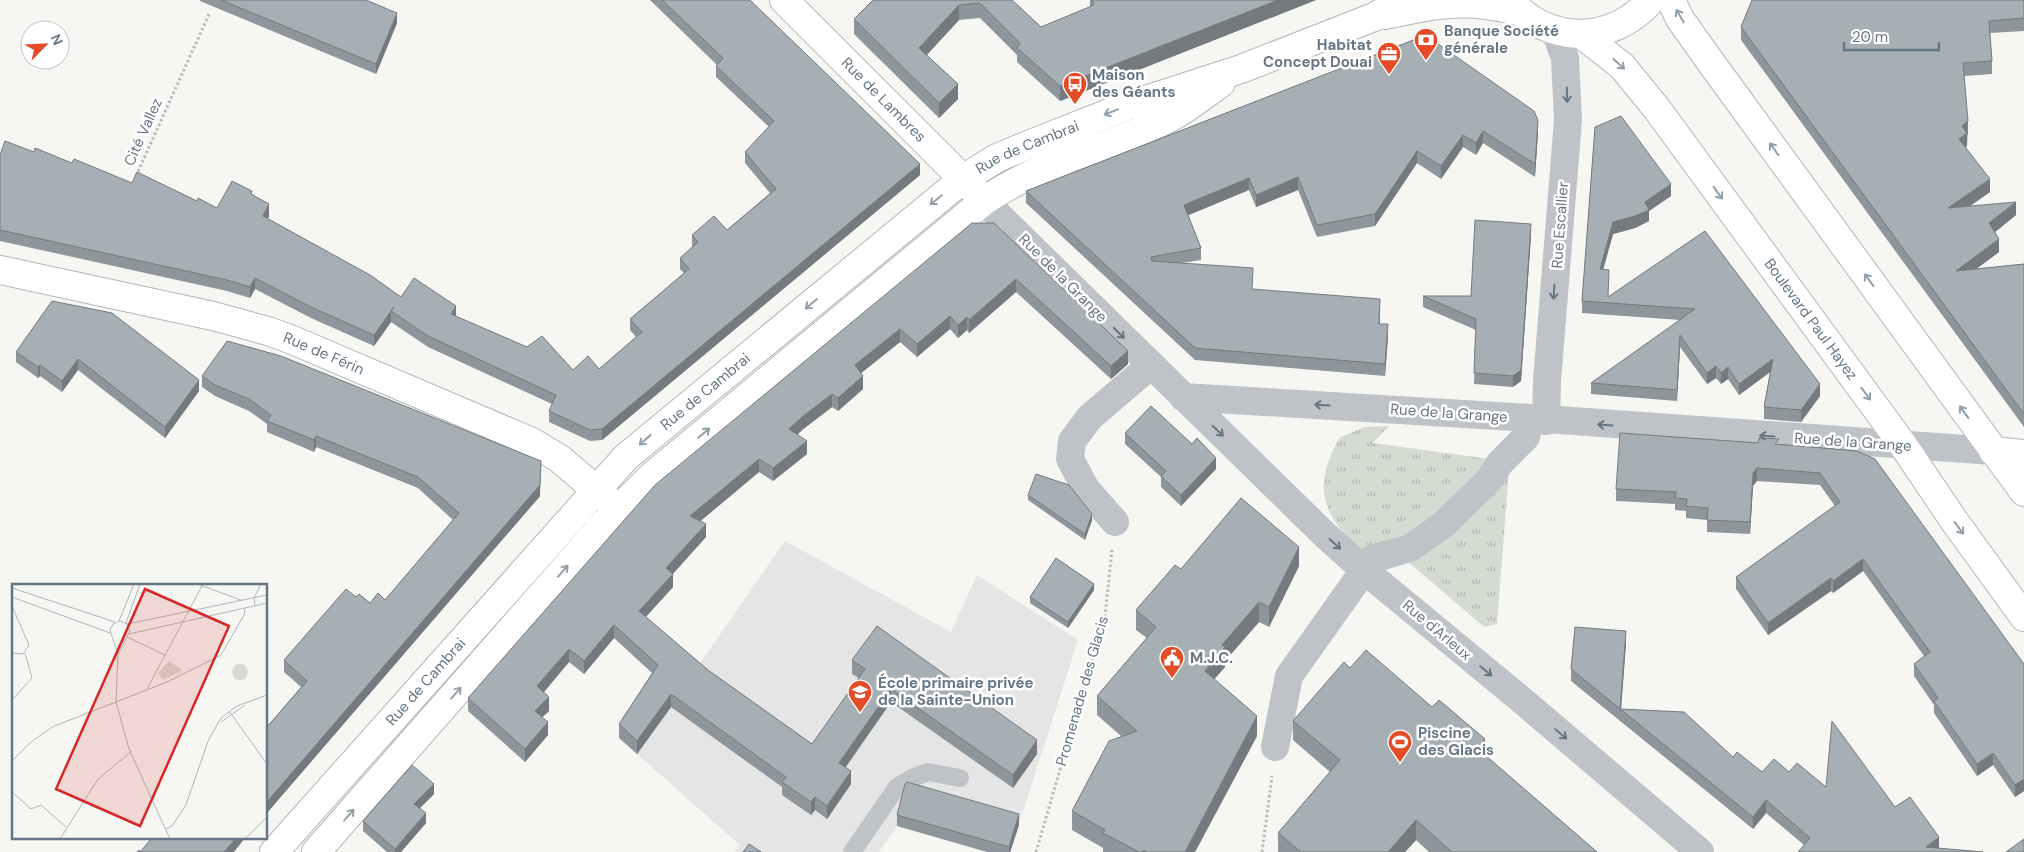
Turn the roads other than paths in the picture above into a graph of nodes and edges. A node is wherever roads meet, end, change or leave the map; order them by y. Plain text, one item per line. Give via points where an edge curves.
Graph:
1 (784, 0) edge
2 (1404, 0) edge
3 (1651, 0) edge
4 (1671, 0) edge
5 (1514, 6) edge
6 (1374, 17) junction
7 (1568, 33) junction
8 (1241, 69) junction
9 (963, 179) junction
10 (984, 201) junction
11 (0, 270) edge
12 (1151, 365) junction
13 (1183, 397) junction
14 (1538, 420) junction
15 (1903, 445) junction
16 (1993, 451) junction
17 (2024, 454) edge
18 (596, 488) junction
19 (2024, 492) edge
20 (618, 510) junction
21 (1115, 522) road end
22 (1364, 570) junction
23 (2024, 617) edge
24 (1275, 747) road end
25 (960, 778) dead end
26 (274, 852) edge
27 (316, 852) edge
28 (852, 852) edge
29 (1700, 852) edge

1 - 9 main road, Rue de Lambres
2 - 6 main road, Rue de Cambrai
3 - 7 main road via 1636,15 1604,31
16 -> 4 main road via 1680,19
5 - 6 main road, Rue de Cambrai via 1459,4
5 - 7 main road, Boulevard Paul Hayez via 1543,26
6 - 8 main road, Rue de Cambrai
7 -> 14 street, Rue Escallier via 1565,58 1568,120 1547,381
7 -> 15 main road, Boulevard Paul Hayez via 1622,66 1635,80
8 -> 9 main road, Rue de Cambrai via 1127,106 1028,144 989,162
8 - 10 main road, Rue de Cambrai via 1159,123 1037,171
9 - 10 main road, Rue de Lambres
9 -> 18 main road, Rue de Cambrai via 645,440
10 -> 12 street, Rue de la Grange
20 -> 10 main road, Rue de Cambrai via 660,469
11 - 18 main road, Rue de Férin via 268,331 532,442 560,459
12 - 13 street, Rue de la Grange
12 - 21 street via 1090,418 1072,440 1070,458 1086,489
14 -> 13 street, Rue de la Grange
13 -> 22 street, Rue d'Arleux
15 -> 14 street, Rue de la Grange
14 - 22 street, Rue Escallier via 1489,480 1442,526 1410,548 1372,559
15 - 16 street, Rue de la Grange
15 -> 23 main road, Boulevard Paul Hayez
16 - 17 main road
16 - 19 main road
18 - 20 main road, Rue de Férin
18 - 26 main road, Rue de Cambrai
27 -> 20 main road, Rue de Cambrai
22 - 24 street, Rue Escallier via 1289,676
22 -> 29 street, Rue d'Arleux
25 - 28 lane via 928,772 897,787

